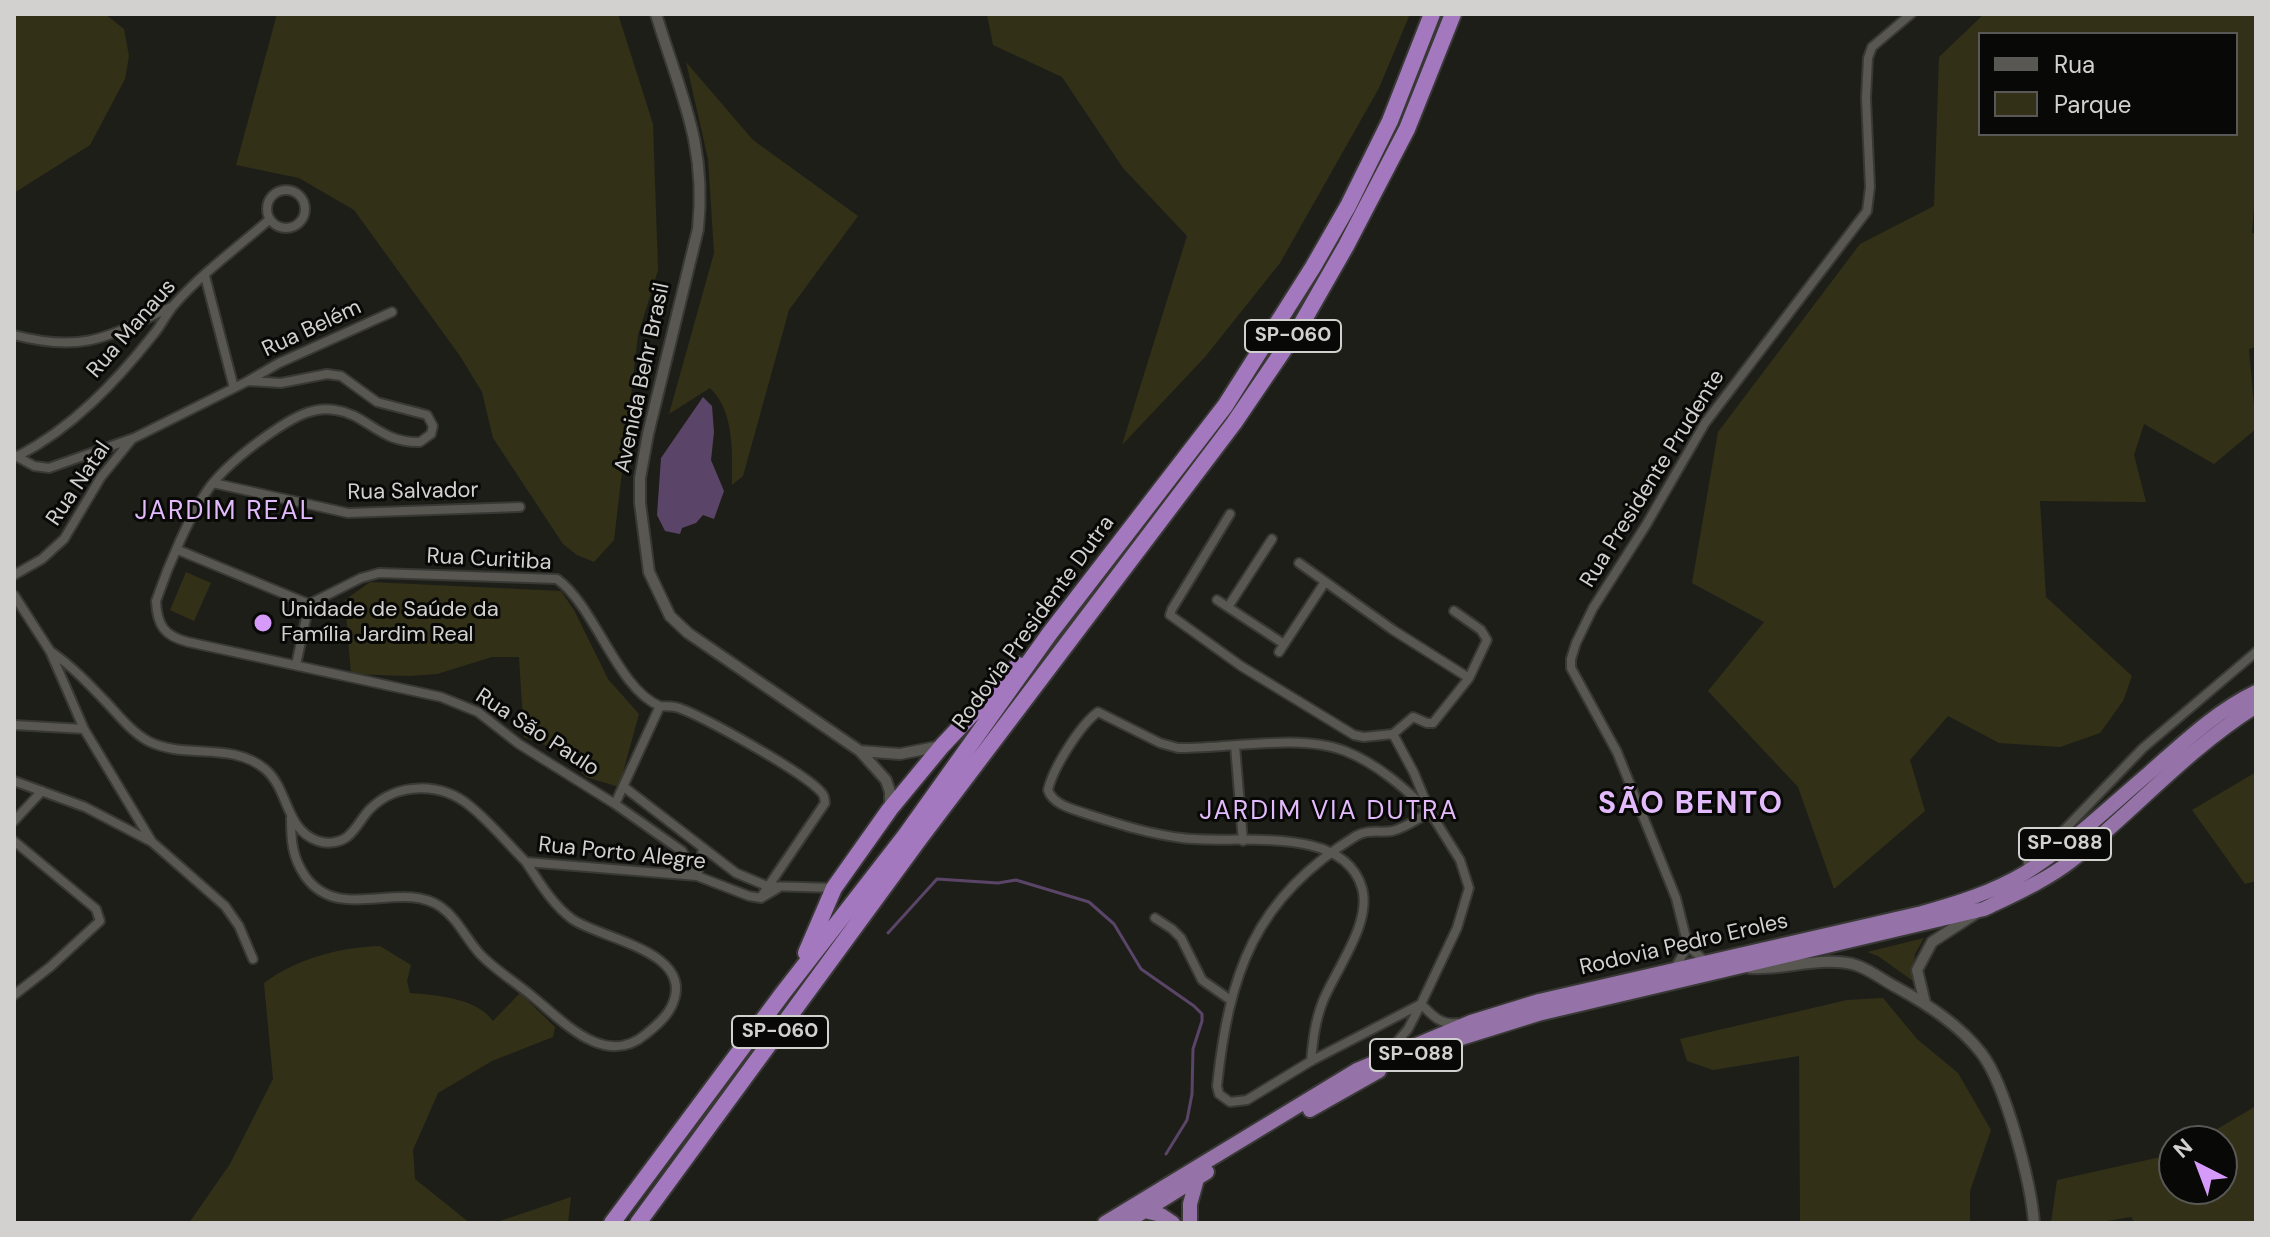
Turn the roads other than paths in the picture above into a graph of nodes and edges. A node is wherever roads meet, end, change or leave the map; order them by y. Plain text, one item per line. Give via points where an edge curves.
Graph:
1 (656, 14) edge
2 (1432, 14) edge
3 (1453, 14) edge
4 (1911, 14) edge
5 (270, 219) junction
6 (205, 276) junction
7 (174, 305) junction
8 (392, 312) dead end
9 (14, 335) edge
10 (248, 381) junction
11 (234, 388) junction
12 (134, 438) junction
13 (16, 456) edge
14 (213, 483) junction
15 (520, 507) dead end
16 (1230, 514) dead end
17 (1272, 539) dead end
18 (178, 550) junction
19 (1299, 563) dead end
20 (14, 575) edge
21 (1325, 582) junction
22 (14, 595) edge
23 (1217, 600) dead end
24 (309, 604) junction
25 (1228, 607) junction
26 (1454, 611) dead end
27 (1050, 633) junction
28 (50, 651) junction
29 (2256, 652) edge
30 (296, 665) junction
31 (1469, 678) junction
32 (2256, 692) edge
33 (660, 706) junction
34 (2256, 706) edge
35 (14, 725) edge
36 (84, 729) junction
37 (1393, 734) junction
38 (942, 746) junction
39 (1235, 746) junction
40 (860, 751) junction
41 (14, 781) edge
42 (624, 787) junction
43 (42, 791) junction
44 (615, 804) junction
45 (890, 809) junction
46 (1430, 812) junction
47 (291, 817) junction
48 (14, 821) edge
49 (14, 841) edge
50 (1243, 841) junction
51 (152, 842) junction
52 (703, 849) junction
53 (1331, 852) junction
54 (526, 862) junction
55 (697, 876) junction
56 (767, 886) junction
57 (778, 888) junction
58 (834, 888) junction
59 (1996, 888) junction
60 (761, 898) junction
61 (1984, 909) junction
62 (1155, 918) dead end
63 (1688, 946) junction
64 (253, 959) dead end
65 (1707, 963) junction
66 (1740, 968) junction
67 (1672, 972) junction
68 (788, 988) junction
69 (14, 995) edge
70 (1229, 999) junction
71 (1925, 1003) junction
72 (1421, 1004) junction
73 (1471, 1022) junction
74 (1382, 1060) junction
75 (1311, 1061) junction
76 (1197, 1179) junction
77 (1145, 1211) junction
78 (612, 1223) edge
79 (638, 1223) edge
80 (1105, 1223) edge
81 (1125, 1223) edge
82 (1173, 1223) edge
83 (1190, 1223) edge
84 (2034, 1223) edge

1 - 40 street, Avenida Behr Brasil via 688,109 701,195 698,229 640,478 649,572 670,616 688,633
2 - 27 highway, Rodovia Presidente Dutra / SP-060 via 1390,121 1313,267 1225,406
3 - 79 highway, Rodovia Presidente Dutra / SP-060 via 1407,129 1302,323 1234,423
4 - 63 street, Rua Presidente Prudente via 1872,47 1868,58 1867,211 1705,423 1593,608 1572,653 1571,668 1617,752 1676,898
5 - 5 street via 280,227 294,226 305,211 302,198 287,189 276,193 268,202
5 - 6 street, Rua Manaus
6 - 7 street, Rua Manaus
6 - 11 street
7 - 9 street via 108,337 85,342
7 - 13 street, Rua Manaus via 156,333 72,421
8 - 10 street, Rua Belém
10 - 11 street, Rua São Paulo
10 - 14 street, Rua São Paulo via 341,376 377,402 427,415 431,434 420,442 391,438 346,412 313,410 266,436
11 - 12 street, Rua São Paulo
12 - 13 street, Rua São Paulo via 49,468
12 - 20 street, Rua Natal via 101,477 64,539
14 - 15 street, Rua Salvador via 348,513
14 - 18 street, Rua São Paulo
16 - 37 street via 1170,615 1354,735
17 - 25 street
18 - 24 street
18 - 30 street, Rua São Paulo via 156,601 161,628 188,642
19 - 21 street
21 - 25 street via 1282,648
21 - 31 street
22 - 28 street
23 - 25 street
24 - 30 street
24 - 33 street, Rua Curitiba via 379,573 557,579 576,596 616,662 650,702
26 - 31 street via 1487,640
27 - 38 highway
27 - 68 highway, Rodovia Presidente Dutra / SP-060
28 - 36 street
28 - 47 street, Rua Porto Alegre via 145,739 177,750 234,754 265,769 280,788
29 - 59 street via 2167,725 2043,852
30 - 44 street, Rua São Paulo via 441,697 478,712
31 - 37 street via 1433,723 1413,717
32 - 59 highway, Rodovia Pedro Eroles / SP-088 via 2182,743 2058,849
33 - 42 street
33 - 56 street via 701,718 824,795 823,810
34 - 61 highway, Rodovia Pedro Eroles / SP-088 via 2183,759 2068,863
35 - 36 street
36 - 51 street
37 - 46 street
38 - 40 street via 900,754
38 - 45 highway
39 - 46 street via 1318,743 1343,750 1394,780
39 - 50 street
39 - 50 street via 1178,748 1095,713 1050,778 1048,790 1064,806 1162,835
40 - 45 street, Avenida Behr Brasil via 886,780
41 - 43 street
42 - 44 street
42 - 52 street, Rua São Paulo
43 - 48 street
43 - 51 street
44 - 55 street, Rua São Paulo via 682,851
45 - 58 highway
46 - 53 street via 1403,828 1362,833
46 - 72 street via 1460,860 1469,888 1457,928
47 - 54 street, Rua Porto Alegre via 310,837 336,842 382,799 427,788 470,805
47 - 54 street via 298,864 320,891 342,899 417,898 437,904 492,966 585,1039 619,1047 640,1039 673,1005 673,974 656,956 567,915
49 - 69 street via 96,909 100,921
50 - 53 street via 1308,844
51 - 64 street via 225,906
52 - 55 street
52 - 56 street, Rua São Paulo via 736,873
53 - 70 street via 1272,910
53 - 75 street via 1354,867 1365,905 1323,1001
54 - 55 street, Rua Porto Alegre
55 - 60 street, Rua Porto Alegre
56 - 57 street, Rua São Paulo
56 - 60 street
57 - 58 street
57 - 60 street
58 - 68 highway
59 - 65 highway, Rodovia Pedro Eroles / SP-088 via 1922,913
61 - 66 highway, Rodovia Pedro Eroles / SP-088
61 - 71 street via 1927,948 1917,970
62 - 70 street via 1181,938 1202,980
63 - 65 street
63 - 67 street
65 - 67 highway, Rodovia Pedro Eroles / SP-088
66 - 71 street via 1848,963
66 - 76 highway, Rodovia Pedro Eroles / SP-088 via 1467,1034 1362,1079
67 - 73 highway, Rodovia Pedro Eroles / SP-088
68 - 78 highway, Rodovia Presidente Dutra / SP-060
70 - 75 street via 1217,1086 1225,1100 1247,1100
71 - 84 street via 1983,1055 2013,1130
72 - 73 street via 1449,1024
72 - 74 street
72 - 75 street
73 - 74 highway, Rodovia Pedro Eroles / SP-088
74 - 80 highway, Rodovia Pedro Eroles / SP-088 via 1357,1070
76 - 77 highway, Rodovia Pedro Eroles / SP-088
76 - 83 highway
77 - 81 highway, Rodovia Pedro Eroles / SP-088
77 - 82 highway

